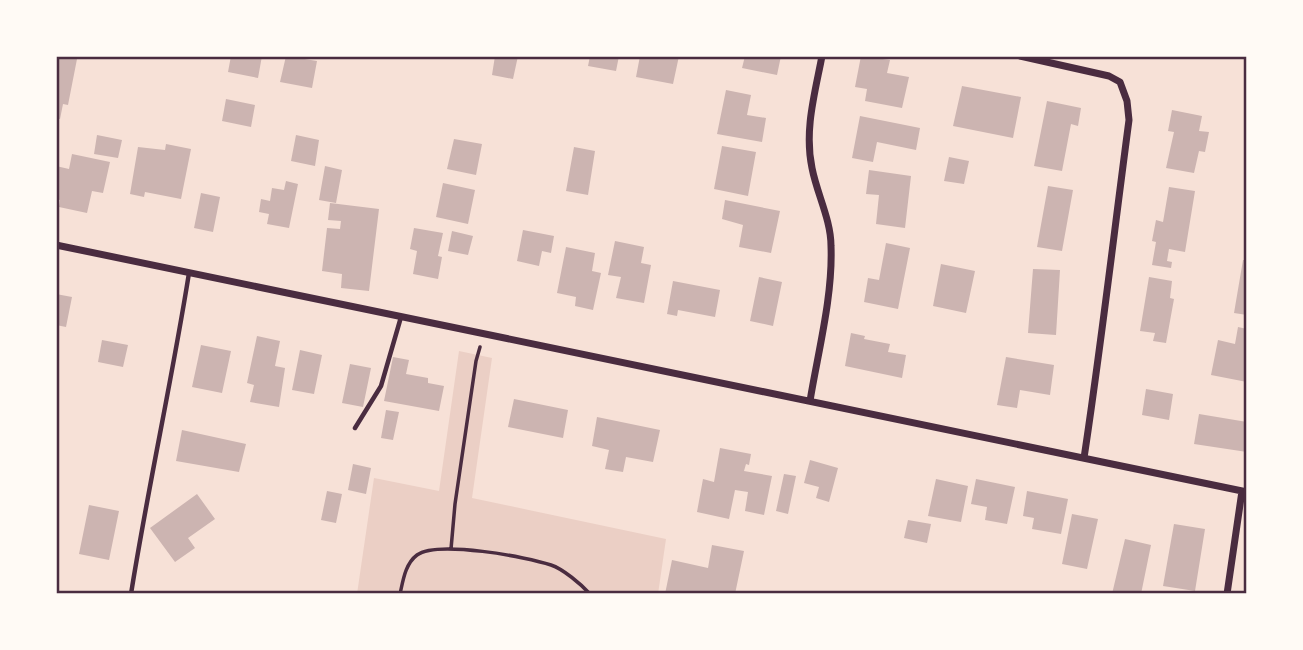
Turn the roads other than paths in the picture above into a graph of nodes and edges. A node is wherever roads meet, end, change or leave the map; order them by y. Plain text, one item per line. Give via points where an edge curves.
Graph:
1 (822, 56) edge
2 (1020, 56) edge
3 (56, 245) edge
4 (189, 272) junction
5 (401, 316) junction
6 (810, 401) junction
7 (355, 428) dead end
8 (1084, 458) junction
9 (1245, 491) edge
10 (131, 594) edge
11 (1227, 594) edge

1 - 6 street via 808,144 832,244
2 - 8 street via 1108,76 1120,82 1128,101
3 - 4 street
4 - 5 street
4 - 10 lane
5 - 6 street
5 - 7 lane via 382,386
6 - 8 street
8 - 9 street
9 - 11 street

